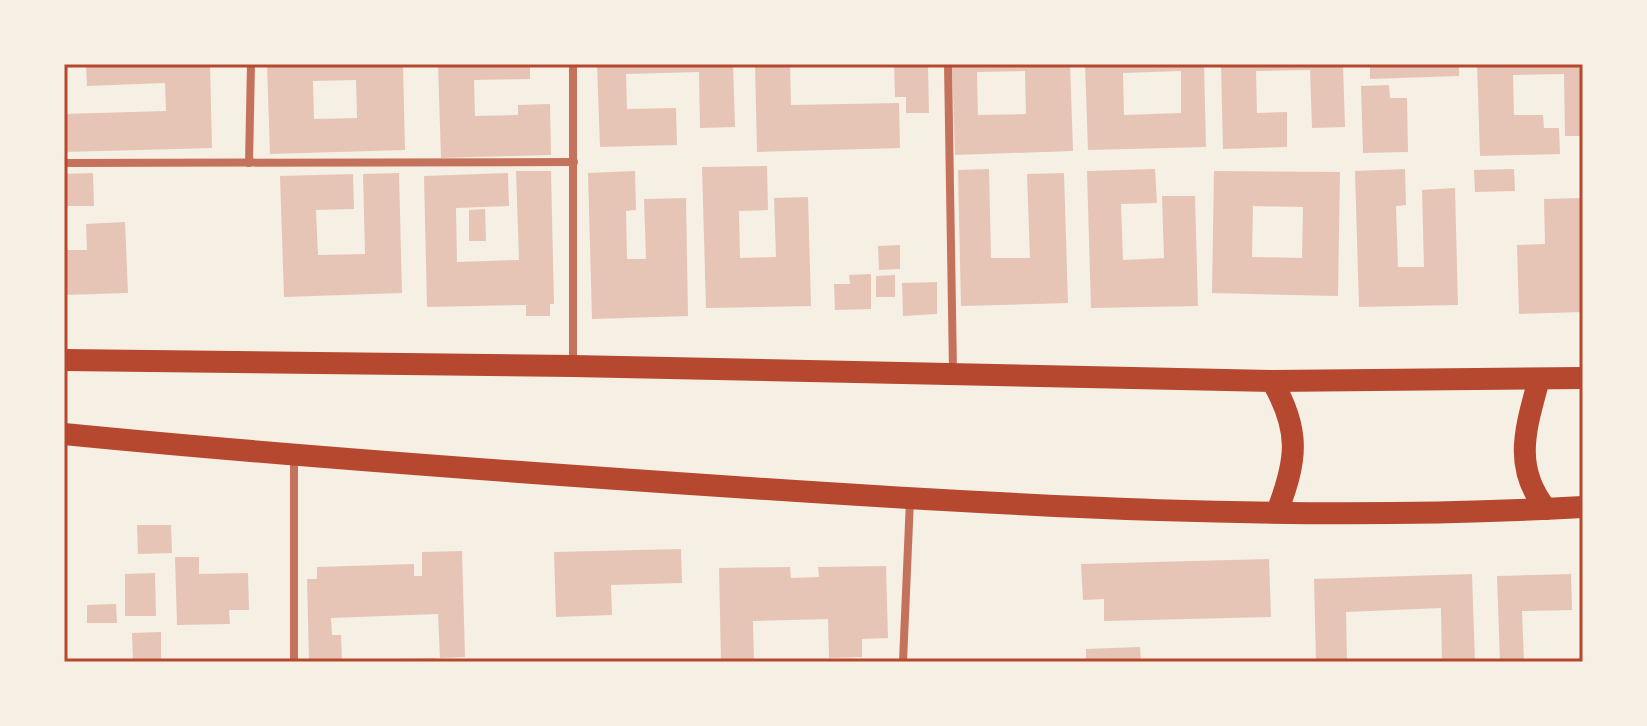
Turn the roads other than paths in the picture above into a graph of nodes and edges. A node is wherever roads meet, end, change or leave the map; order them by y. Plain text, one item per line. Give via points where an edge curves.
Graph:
1 (251, 64) edge
2 (573, 64) edge
3 (948, 64) edge
4 (574, 162) junction
5 (64, 163) edge
6 (249, 163) junction
7 (64, 360) edge
8 (573, 366) junction
9 (953, 375) junction
10 (1583, 378) edge
11 (1539, 379) junction
12 (1272, 381) junction
13 (64, 434) edge
14 (294, 457) junction
15 (910, 499) junction
16 (1583, 507) edge
17 (1546, 509) junction
18 (1277, 512) junction
19 (294, 662) edge
20 (903, 662) edge

1 - 6 street
2 - 4 street
3 - 9 street
4 - 6 street
4 - 8 street
5 - 6 street
7 - 8 highway
8 - 9 highway
9 - 12 highway
10 - 11 highway
11 - 12 highway
11 - 17 highway via 1524,450 1528,487
12 - 18 highway via 1288,408 1294,442 1292,472
13 - 14 highway
14 - 15 highway
14 - 19 street
15 - 18 highway
15 - 20 street
16 - 17 highway
17 - 18 highway

